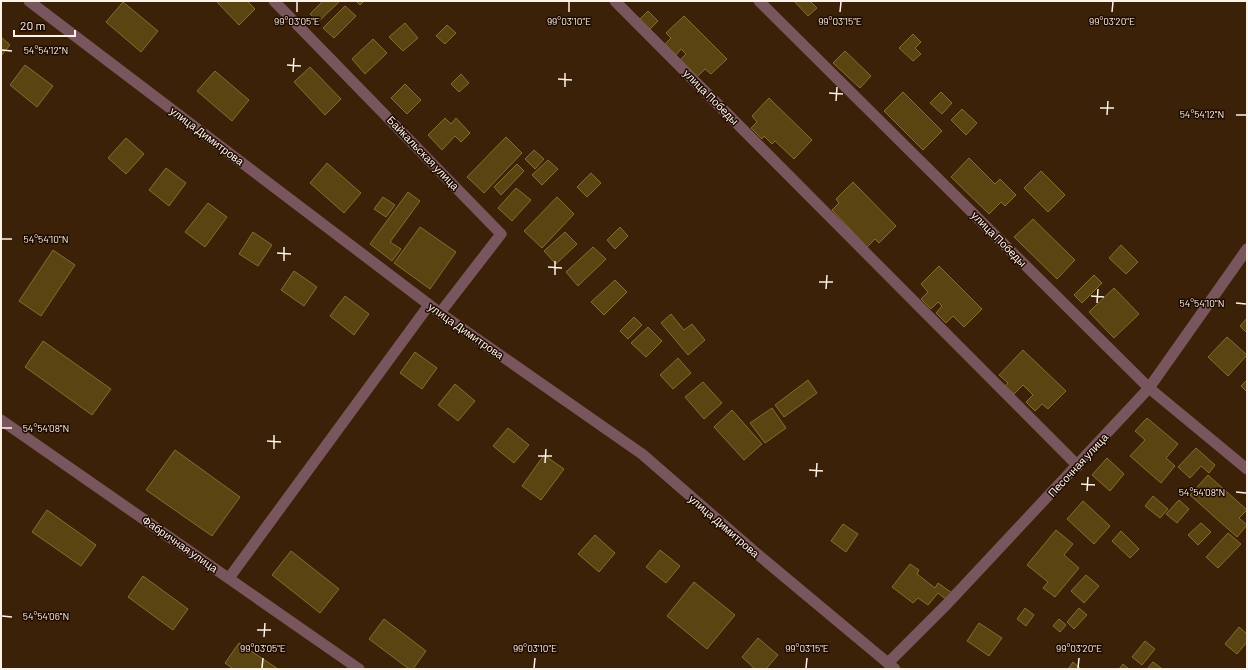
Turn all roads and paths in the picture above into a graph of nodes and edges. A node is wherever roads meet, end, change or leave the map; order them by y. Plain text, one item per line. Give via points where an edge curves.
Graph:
1 (29, 1) edge
2 (274, 1) edge
3 (614, 1) edge
4 (759, 1) edge
5 (1247, 249) edge
6 (428, 304) junction
7 (440, 313) junction
8 (1149, 388) junction
9 (1, 420) edge
10 (1078, 466) junction
11 (1247, 469) edge
12 (229, 578) junction
13 (891, 666) edge
14 (359, 669) edge

1 - 6 street, улица Димитрова
2 - 7 street, Байкальская улица via 501,234
3 - 10 street, улица Победы
4 - 8 street, улица Победы
5 - 8 street, Песочная улица
6 - 7 street, улица Димитрова
6 - 12 street
7 - 13 street, улица Димитрова via 642,454
8 - 10 street, Песочная улица
8 - 11 street, улица Победы
9 - 12 street, Фабричная улица
10 - 13 street, Песочная улица
12 - 14 street, Фабричная улица

